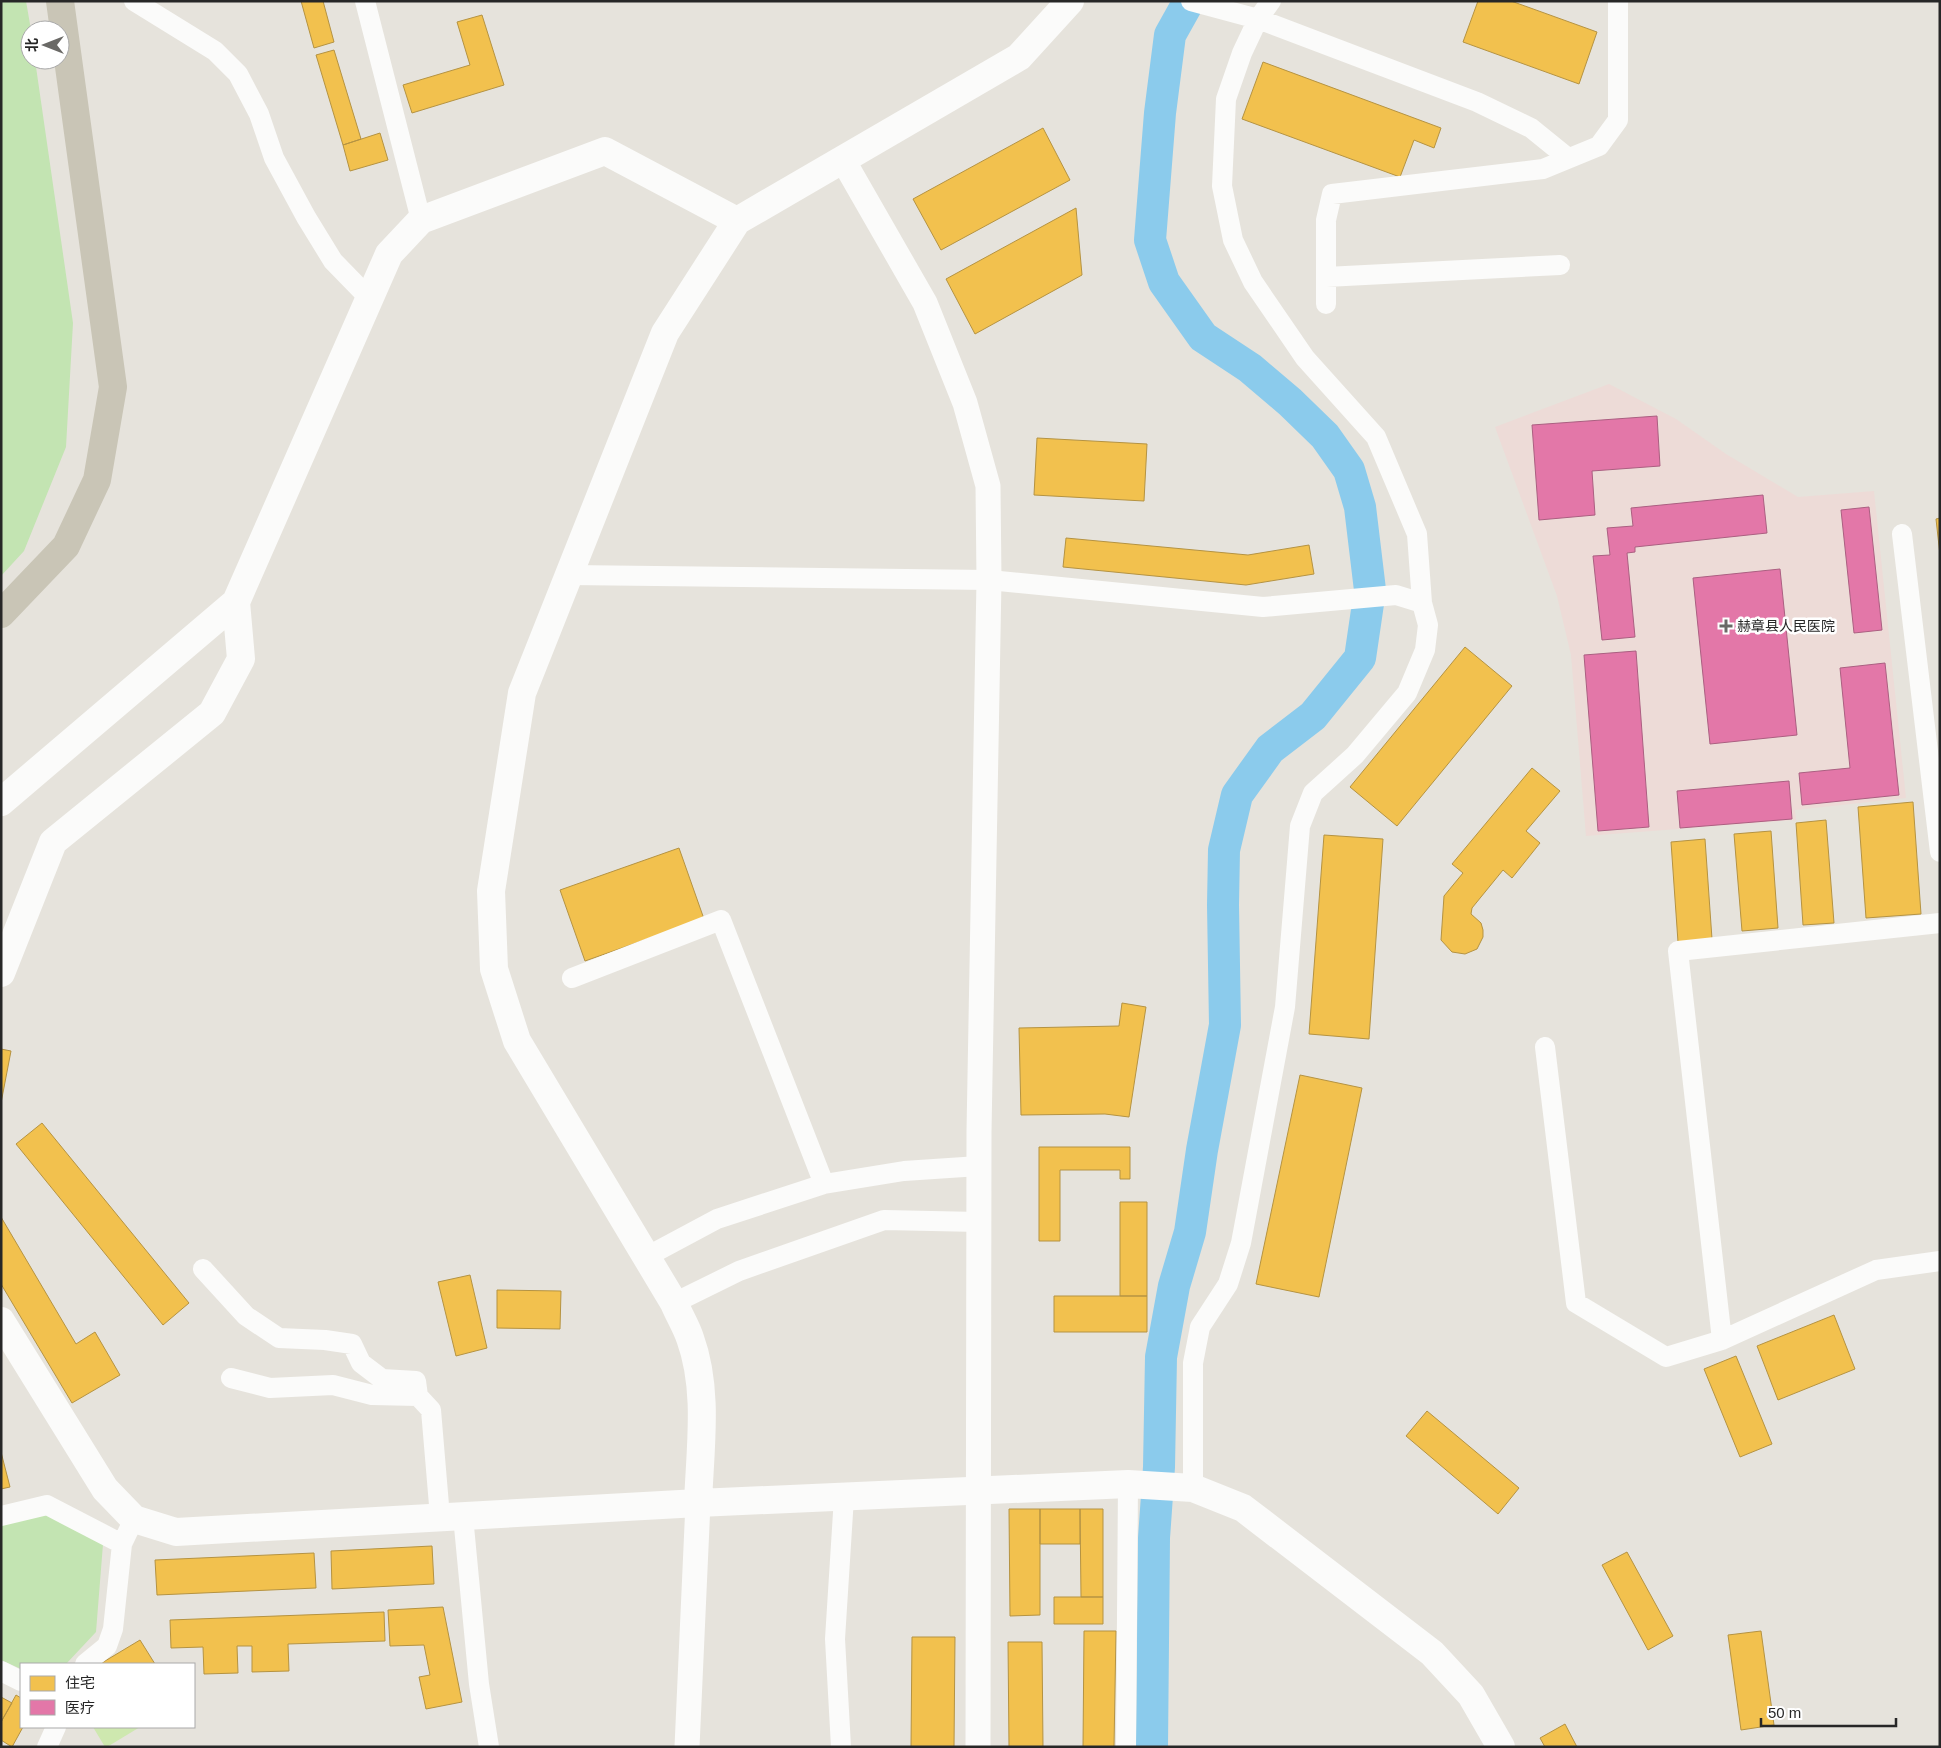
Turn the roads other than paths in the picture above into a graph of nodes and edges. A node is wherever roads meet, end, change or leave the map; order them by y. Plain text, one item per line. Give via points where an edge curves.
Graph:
1 (60, 1) edge
2 (134, 1) edge
3 (365, 1) edge
4 (1070, 1) edge
5 (1191, 1) edge
6 (1271, 1) edge
7 (1618, 1) edge
8 (1258, 19) junction
9 (1568, 158) junction
10 (843, 160) junction
11 (421, 220) junction
12 (737, 222) junction
13 (1560, 265) dead end
14 (1326, 277) junction
15 (370, 300) junction
16 (1326, 304) dead end
17 (1902, 534) dead end
18 (569, 576) junction
19 (989, 580) junction
20 (236, 602) junction
21 (1422, 603) junction
22 (1, 614) edge
23 (1932, 723) edge
24 (1, 802) edge
25 (1940, 852) edge
26 (1940, 923) edge
27 (1, 973) edge
28 (572, 978) dead end
29 (1546, 1047) dead end
30 (979, 1166) junction
31 (824, 1184) junction
32 (979, 1222) junction
33 (646, 1257) junction
34 (1940, 1261) edge
35 (203, 1269) dead end
36 (674, 1303) junction
37 (1, 1321) edge
38 (1722, 1340) junction
39 (231, 1378) dead end
40 (418, 1396) junction
41 (1134, 1484) junction
42 (1182, 1487) junction
43 (980, 1491) junction
44 (844, 1497) junction
45 (698, 1503) junction
46 (1, 1516) edge
47 (451, 1517) junction
48 (134, 1519) junction
49 (122, 1544) junction
50 (86, 1663) edge
51 (1, 1671) edge
52 (20, 1680) edge
53 (56, 1728) edge
54 (47, 1747) edge
55 (489, 1747) edge
56 (688, 1747) edge
57 (841, 1747) edge
58 (978, 1747) edge
59 (1126, 1747) edge
60 (1501, 1747) edge

1 - 22 main road via 113,386 97,480 66,546
2 - 15 street via 215,51 238,74 259,114 274,158 306,217 333,261
3 - 11 street
4 - 10 main road via 1019,58
5 - 8 street
6 - 8 street
7 - 9 street via 1618,120 1599,146
8 - 9 street via 1477,102 1531,128
8 - 21 street via 1226,99 1222,186 1233,240 1253,282 1305,358 1376,437 1417,534
9 - 14 street via 1543,169 1332,194 1326,220
10 - 12 main road
10 - 19 street via 925,303 965,403 988,486
11 - 12 main road via 605,151
11 - 15 main road via 389,254
12 - 18 main road via 666,334
13 - 14 street
14 - 16 street
15 - 20 main road
17 - 23 street
18 - 19 street
18 - 33 main road via 522,693 491,892 494,969 517,1041
19 - 21 street via 1263,607 1396,595
19 - 30 street
20 - 24 main road
20 - 27 main road via 241,659 212,713 53,842
21 - 42 street via 1428,625 1425,650 1407,693 1355,755 1313,793 1300,826 1285,1008 1241,1243 1228,1284 1200,1327 1193,1363
23 - 25 street
26 - 38 street via 1678,951
28 - 31 street via 721,920
29 - 38 street via 1576,1303 1666,1357
30 - 31 street via 904,1171
30 - 32 street
31 - 33 street via 717,1220
32 - 36 street via 884,1220 739,1271
32 - 43 street
33 - 36 main road
34 - 38 street via 1876,1270
35 - 40 street via 246,1316 278,1338 352,1344 362,1363 382,1379 416,1380
36 - 45 main road via 690,1338 701,1395
37 - 48 main road via 105,1489
39 - 40 street via 270,1388 333,1385 372,1395
40 - 47 street via 431,1410
41 - 42 main road
41 - 43 main road
41 - 59 street
42 - 60 main road via 1243,1508 1432,1653 1471,1695
43 - 44 main road
43 - 58 street
44 - 45 main road
44 - 57 street via 835,1639
45 - 47 main road
45 - 56 street
46 - 49 street via 47,1505
47 - 48 main road via 176,1532
47 - 55 street
48 - 49 street
49 - 50 street via 113,1629 107,1646
51 - 52 street
53 - 54 street

